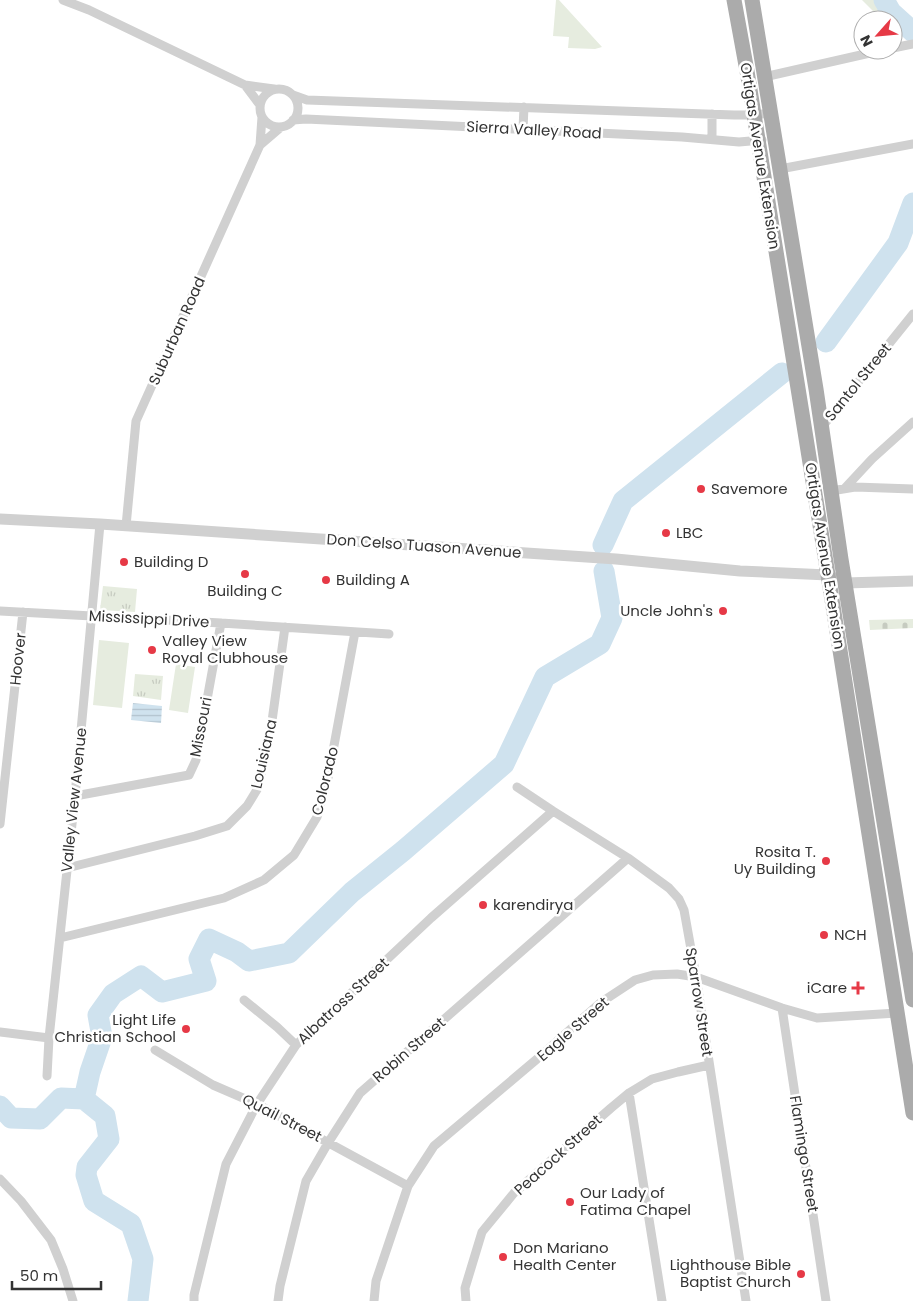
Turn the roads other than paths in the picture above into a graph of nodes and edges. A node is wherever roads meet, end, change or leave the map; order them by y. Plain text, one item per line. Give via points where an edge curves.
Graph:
1 (63, 0) edge
2 (734, 0) edge
3 (752, 0) edge
4 (853, 57) edge
5 (764, 77) junction
6 (244, 85) junction
7 (274, 89) junction
8 (293, 95) junction
9 (260, 105) junction
10 (524, 107) junction
11 (771, 113) junction
12 (712, 114) junction
13 (754, 115) junction
14 (262, 117) junction
15 (294, 120) junction
16 (281, 127) junction
17 (523, 129) junction
18 (712, 140) junction
19 (758, 140) junction
20 (775, 140) junction
21 (913, 144) edge
22 (260, 145) junction
23 (780, 169) junction
24 (913, 314) edge
25 (913, 422) edge
26 (822, 427) junction
27 (913, 489) edge
28 (838, 490) junction
29 (0, 519) edge
30 (100, 524) junction
31 (126, 526) junction
32 (828, 575) junction
33 (913, 581) edge
34 (845, 584) junction
35 (0, 610) edge
36 (23, 612) junction
37 (91, 615) junction
38 (221, 622) junction
39 (285, 626) junction
40 (355, 632) junction
41 (389, 634) dead end
42 (517, 787) dead end
43 (75, 796) junction
44 (553, 811) junction
45 (0, 824) edge
46 (628, 858) junction
47 (67, 868) junction
48 (60, 938) junction
49 (696, 977) junction
50 (244, 1000) dead end
51 (913, 1000) edge
52 (782, 1008) junction
53 (897, 1012) junction
54 (0, 1032) edge
55 (49, 1038) junction
56 (296, 1045) junction
57 (155, 1050) dead end
58 (709, 1065) junction
59 (47, 1076) dead end
60 (629, 1093) junction
61 (257, 1104) junction
62 (913, 1113) edge
63 (328, 1143) junction
64 (0, 1180) edge
65 (408, 1186) junction
66 (73, 1301) edge
67 (194, 1301) edge
68 (278, 1301) edge
69 (374, 1301) edge
70 (466, 1301) edge
71 (662, 1301) edge
72 (746, 1301) edge
73 (826, 1301) edge

1 - 6 street
2 - 13 main road, Ortigas Avenue Extension
3 - 5 main road, Ortigas Avenue Extension
4 - 5 street
5 - 11 main road, Ortigas Avenue Extension
6 - 7 street
6 - 9 street
7 - 8 street
7 - 9 street via 264,95
8 - 10 street, Sierra Valley Road via 307,100
8 - 15 street via 297,104
9 - 14 street
10 - 12 street, Sierra Valley Road
10 - 17 street
11 - 13 street, Sierra Valley Road
11 - 20 main road, Ortigas Avenue Extension
12 - 13 street, Sierra Valley Road
12 - 18 street
13 - 19 main road, Ortigas Avenue Extension
14 - 16 street via 270,125
14 - 22 street, Suburban Road
15 - 16 street
15 - 17 street, Sierra Valley Road
16 - 22 street, Suburban Road
17 - 18 street, Sierra Valley Road
18 - 19 street, Sierra Valley Road
19 - 20 street, Sierra Valley Road
19 - 32 main road, Ortigas Avenue Extension
20 - 23 main road, Ortigas Avenue Extension
21 - 23 street
22 - 31 street, Suburban Road via 136,421
23 - 26 main road, Ortigas Avenue Extension
24 - 26 street, Santol Street
25 - 28 street
26 - 28 main road, Ortigas Avenue Extension
27 - 28 street
28 - 34 main road, Ortigas Avenue Extension
29 - 30 street, Don Celso Tuason Avenue
30 - 31 street, Don Celso Tuason Avenue
30 - 37 street, Valley View Avenue
31 - 32 street, Don Celso Tuason Avenue
32 - 34 street, Don Celso Tuason Avenue
32 - 53 main road, Ortigas Avenue Extension
33 - 34 street
34 - 51 main road, Ortigas Avenue Extension
35 - 36 street, Mississippi Drive
36 - 37 street, Mississippi Drive
36 - 45 street, Hoover
37 - 38 street, Mississippi Drive
37 - 43 street, Valley View Avenue
38 - 39 street, Mississippi Drive
38 - 43 street, Missouri via 196,760 189,775
39 - 40 street, Mississippi Drive
39 - 47 street, Louisiana via 272,721 258,788 248,806 226,826 203,834
40 - 41 street, Mississippi Drive
40 - 48 street, Colorado via 328,778 317,817 294,855 264,880 224,898
42 - 44 street, Sparrow Street
43 - 47 street, Valley View Avenue
44 - 46 street, Sparrow Street
44 - 56 street, Albatross Street via 431,918
46 - 49 street, Sparrow Street via 669,888 678,899 684,910
46 - 63 street, Robin Street via 360,1093
47 - 48 street, Valley View Avenue
48 - 55 street, Valley View Avenue
49 - 52 street, Eagle Street
49 - 58 street, Sparrow Street
49 - 65 street, Eagle Street via 653,975 635,980 600,1003 434,1146
50 - 56 street
52 - 53 street, Eagle Street via 817,1018
52 - 73 street, Flamingo Street
53 - 62 main road, Ortigas Avenue Extension
54 - 55 street
55 - 59 street, Valley View Avenue
56 - 61 street, Albatross Street
57 - 61 street, Quail Street via 213,1085
58 - 60 street, Peacock Street via 652,1079
58 - 72 street, Sparrow Street
60 - 70 street, Peacock Street via 514,1193 482,1232 465,1288
60 - 71 street
61 - 63 street, Quail Street
61 - 67 street, Albatross Street via 226,1164
63 - 65 street, Quail Street
63 - 68 street, Robin Street via 306,1181
64 - 66 street via 51,1240
65 - 69 street, Eagle Street via 376,1281

